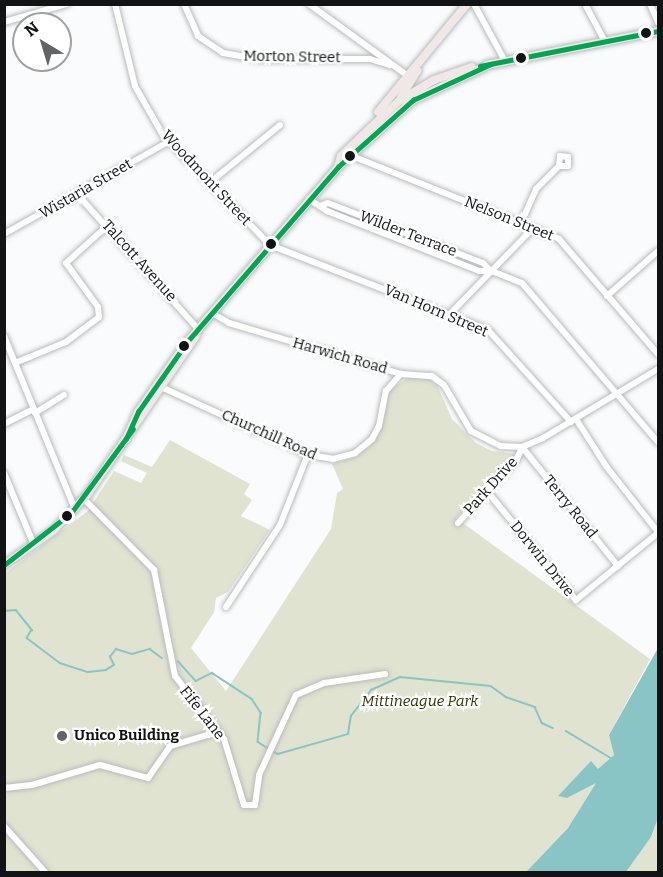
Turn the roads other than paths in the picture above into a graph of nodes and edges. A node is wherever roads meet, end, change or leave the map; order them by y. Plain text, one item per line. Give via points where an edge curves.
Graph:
1 (66, 4) edge
2 (115, 4) edge
3 (184, 4) edge
4 (309, 4) edge
5 (467, 4) edge
6 (474, 4) edge
7 (585, 4) edge
8 (650, 4) edge
9 (4, 22) edge
10 (658, 22) edge
11 (658, 31) edge
12 (604, 39) junction
13 (505, 62) junction
14 (491, 64) junction
15 (390, 65) junction
16 (410, 77) junction
17 (437, 78) junction
18 (399, 101) junction
19 (280, 125) dead end
20 (370, 127) junction
21 (168, 142) junction
22 (351, 156) junction
23 (559, 166) dead end
24 (338, 167) junction
25 (208, 184) junction
26 (77, 194) junction
27 (309, 200) junction
28 (322, 205) junction
29 (378, 222) junction
30 (521, 223) junction
31 (107, 226) junction
32 (533, 228) junction
33 (375, 230) junction
34 (4, 234) edge
35 (431, 243) junction
36 (270, 245) junction
37 (428, 251) junction
38 (658, 251) edge
39 (492, 271) junction
40 (607, 296) junction
41 (212, 313) junction
42 (449, 315) junction
43 (199, 330) junction
44 (4, 336) edge
45 (658, 354) edge
46 (15, 363) junction
47 (658, 369) edge
48 (401, 374) junction
49 (159, 386) junction
50 (618, 394) junction
51 (64, 395) dead end
52 (34, 411) junction
53 (573, 421) junction
54 (4, 424) edge
55 (658, 442) edge
56 (522, 447) junction
57 (308, 454) junction
58 (4, 473) edge
59 (487, 491) junction
60 (84, 499) junction
61 (75, 509) junction
62 (458, 523) dead end
63 (658, 533) edge
64 (34, 545) junction
65 (4, 566) edge
66 (618, 566) junction
67 (226, 608) dead end
68 (385, 674) dead end
69 (218, 732) junction
70 (4, 788) edge
71 (4, 826) edge
72 (45, 873) edge

1 - 9 street
2 - 21 street, Woodmont Street via 135,87
3 - 15 street, Morton Street via 198,36 223,53 257,59 370,59
4 - 15 street
5 - 16 main road
6 - 13 street
7 - 12 street
8 - 10 street
11 - 12 main road
12 - 13 main road
13 - 14 main road
14 - 17 main road
14 - 22 main road via 413,100
15 - 16 street
16 - 17 main road
16 - 18 main road
16 - 20 main road
17 - 18 main road
18 - 20 main road
19 - 25 street
20 - 24 main road via 341,156
21 - 25 street, Woodmont Street
21 - 26 street, Wistaria Street
22 - 24 main road
22 - 30 street, Nelson Street
23 - 30 street via 536,189
24 - 27 main road
25 - 36 street, Woodmont Street
26 - 31 street, Talcott Avenue
26 - 34 street, Wistaria Street
27 - 28 street, Wilder Terrace
27 - 36 main road
28 - 29 street, Wilder Terrace via 328,203
28 - 33 street, Wilder Terrace via 327,211
29 - 33 street
29 - 35 street, Wilder Terrace
30 - 32 street, Nelson Street
31 - 43 street, Talcott Avenue
31 - 46 street via 66,263 100,315 66,342
32 - 39 street
32 - 40 street, Nelson Street via 559,239
33 - 37 street, Wilder Terrace
35 - 37 street
35 - 39 street, Wilder Terrace via 483,263
36 - 41 main road
36 - 42 street, Van Horn Street
37 - 39 street, Wilder Terrace via 479,271
38 - 40 street
39 - 42 street
39 - 50 street, Wilder Terrace via 530,289
40 - 45 street, Nelson Street
41 - 43 main road
41 - 48 street, Harwich Road via 229,323
42 - 53 street, Van Horn Street via 490,331
43 - 49 main road
44 - 46 street
46 - 52 street
47 - 50 street
48 - 56 street, Harwich Road via 419,372 436,378 447,389 462,420 476,434 501,446
48 - 57 street, Churchill Road via 386,390 377,431 361,450 337,458
49 - 57 street, Churchill Road
49 - 60 main road
50 - 53 street
50 - 55 street, Wilder Terrace
51 - 52 street
52 - 54 street
52 - 61 street
53 - 56 street
53 - 63 street, Dorwin Drive
56 - 59 street, Park Drive via 517,459
56 - 66 street, Terry Road
57 - 67 street via 280,525
58 - 64 street
59 - 62 street, Park Drive
59 - 66 street, Dorwin Drive via 576,600
60 - 61 main road
60 - 69 street, Fife Lane via 154,570 175,676
61 - 64 main road
63 - 66 street, Dorwin Drive
64 - 65 main road
68 - 69 street, Fife Lane via 324,683 296,695 259,775 256,801 250,808 240,799 232,758
69 - 70 street via 170,746 148,778 100,765 32,785
71 - 72 street

